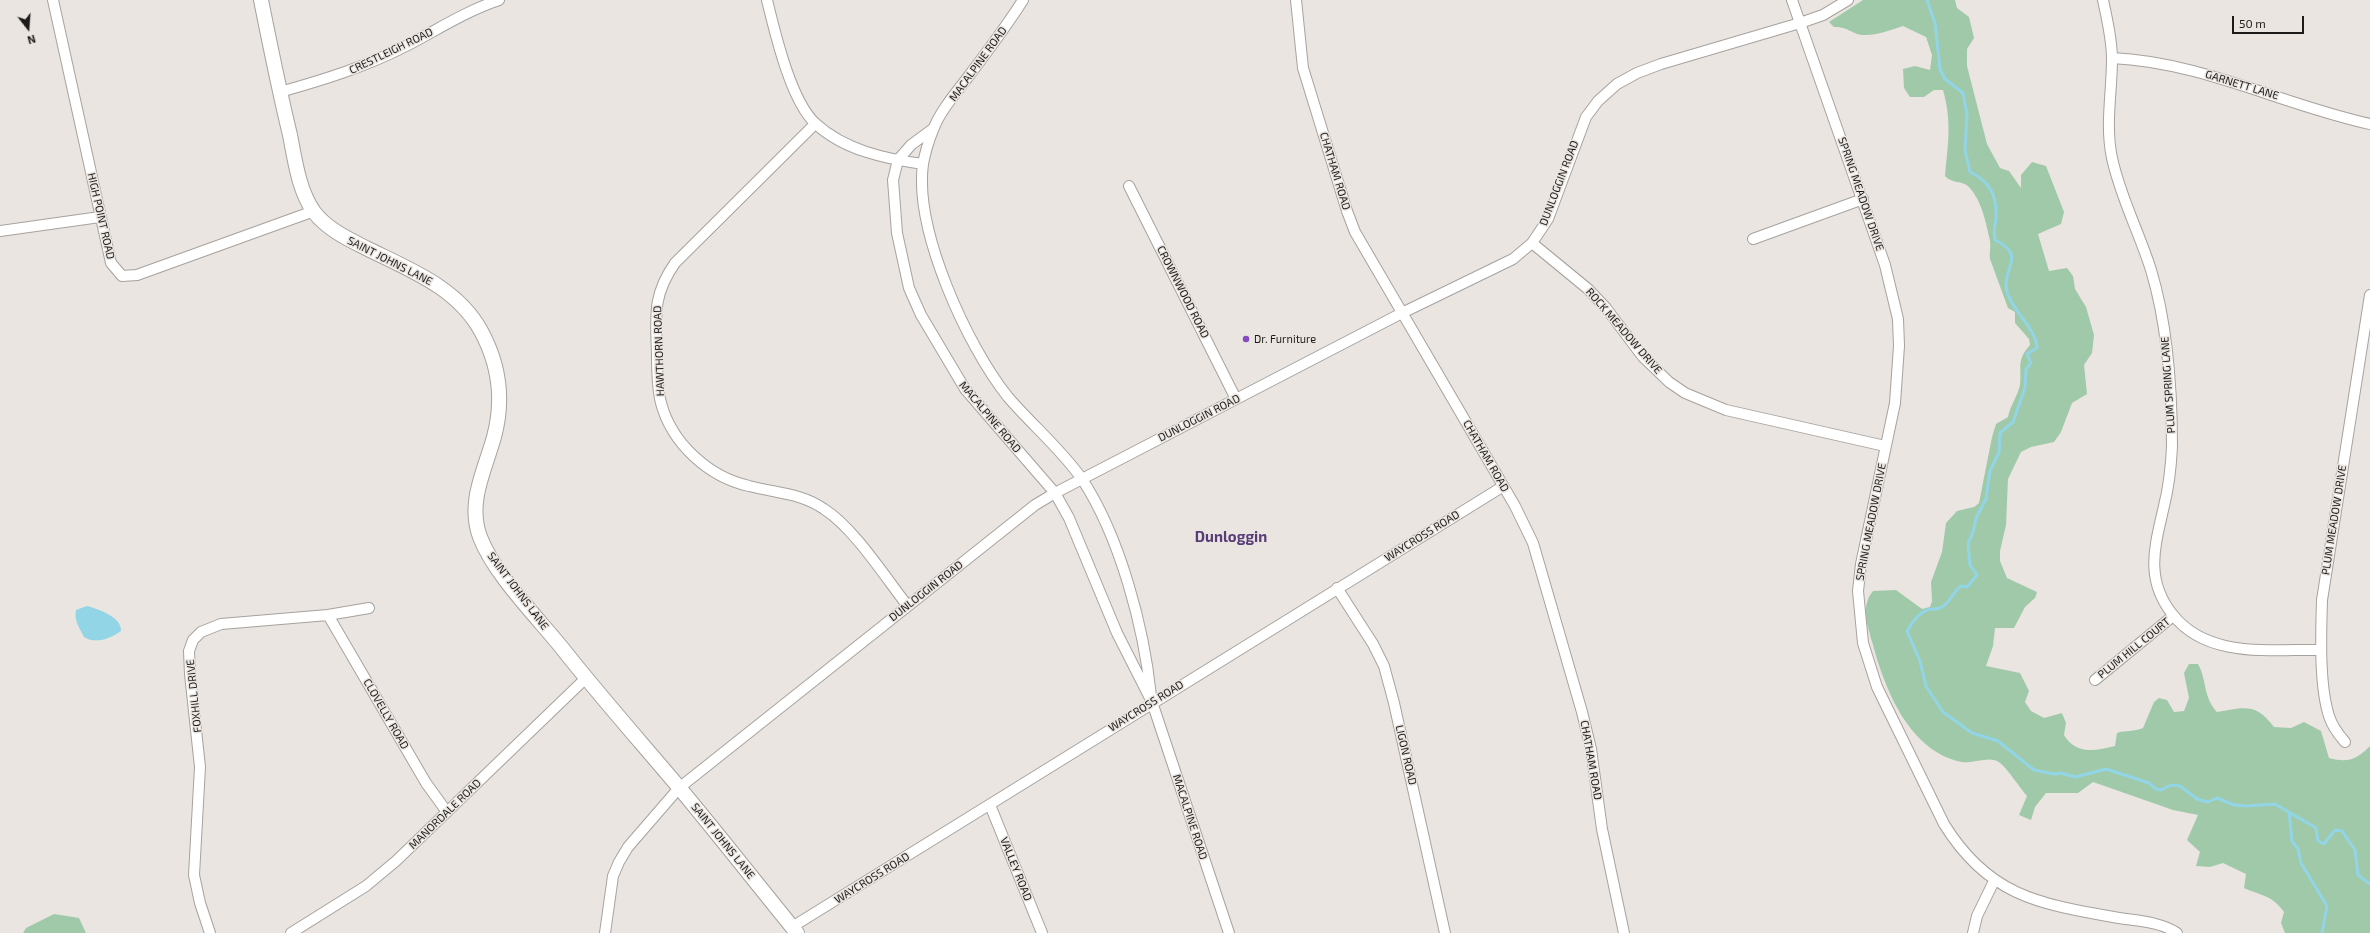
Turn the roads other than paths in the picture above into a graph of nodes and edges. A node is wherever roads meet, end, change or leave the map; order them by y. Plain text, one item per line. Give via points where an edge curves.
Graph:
1 (53, 0) edge
2 (261, 0) edge
3 (499, 0) edge
4 (767, 0) edge
5 (1023, 0) edge
6 (1296, 0) edge
7 (1792, 0) edge
8 (1848, 0) edge
9 (2104, 0) edge
10 (1800, 23) junction
11 (2112, 58) junction
12 (280, 92) junction
13 (815, 124) junction
14 (2370, 124) edge
15 (934, 128) junction
16 (898, 160) junction
17 (923, 164) junction
18 (1129, 186) dead end
19 (1863, 199) junction
20 (314, 211) junction
21 (100, 217) junction
22 (0, 231) edge
23 (1753, 239) dead end
24 (1532, 244) junction
25 (2370, 295) edge
26 (1402, 313) junction
27 (1236, 399) junction
28 (1885, 446) junction
29 (1081, 479) junction
30 (1502, 487) junction
31 (1055, 493) junction
32 (1337, 588) junction
33 (907, 605) junction
34 (369, 608) dead end
35 (328, 615) junction
36 (2174, 616) junction
37 (2321, 650) junction
38 (586, 678) junction
39 (2095, 680) dead end
40 (1152, 702) junction
41 (2345, 742) dead end
42 (679, 788) junction
43 (990, 804) junction
44 (447, 812) junction
45 (1994, 880) junction
46 (794, 930) edge
47 (210, 933) edge
48 (291, 933) edge
49 (605, 933) edge
50 (1042, 933) edge
51 (1229, 933) edge
52 (1445, 933) edge
53 (1624, 933) edge
54 (1973, 933) edge
55 (2177, 933) edge

1 - 21 street, HIGH POINT ROAD
2 - 12 street, SAINT JOHNS LANE
3 - 12 street, CRESTLEIGH ROAD via 478,7 406,46 348,72
4 - 13 street via 791,83
5 - 15 street, MACALPINE ROAD via 952,98
6 - 26 street, CHATHAM ROAD via 1303,68 1347,211 1366,251
7 - 10 street, SPRING MEADOW DRIVE
8 - 10 street, DUNLOGGIN ROAD via 1823,15
9 - 11 street, PLUM SPRING LANE
10 - 19 street, SPRING MEADOW DRIVE
10 - 24 street, DUNLOGGIN ROAD via 1661,64 1617,84 1598,100 1586,117 1548,219
11 - 14 street, GARNETT LANE via 2142,59 2185,68
11 - 36 street, PLUM SPRING LANE via 2108,122 2112,158 2151,270 2165,340 2172,452 2170,479 2153,558 2160,592
12 - 20 street, SAINT JOHNS LANE via 299,176
13 - 16 street via 855,147
13 - 33 street, HAWTHORN ROAD via 675,263 664,279 658,295 656,314 659,392 669,423 697,460 714,473 734,481 790,493 826,510 856,541
15 - 16 street, MACALPINE ROAD via 911,145
15 - 17 street, MACALPINE ROAD
16 - 17 street
16 - 31 street, MACALPINE ROAD via 893,180 896,233 909,288 921,315 969,395
17 - 29 street, MACALPINE ROAD via 928,228 933,250 954,302 996,380
18 - 27 street, CROWNWOOD ROAD
19 - 23 street
19 - 28 street, SPRING MEADOW DRIVE via 1886,267 1898,319 1895,403
20 - 21 street, HIGH POINT ROAD via 128,277 116,272 111,263
20 - 38 street, SAINT JOHNS LANE via 342,236 436,284 469,313 480,329 492,352 500,393 494,435 477,492 475,511 480,536 486,550 505,578
21 - 22 street
24 - 26 street, DUNLOGGIN ROAD via 1502,266
24 - 28 street, ROCK MEADOW DRIVE via 1588,289 1648,362 1685,393 1726,410
25 - 37 street, PLUM MEADOW DRIVE via 2323,593
26 - 27 street, DUNLOGGIN ROAD
26 - 30 street, CHATHAM ROAD
27 - 29 street, DUNLOGGIN ROAD
28 - 45 street, SPRING MEADOW DRIVE via 1860,564 1858,591 1863,643 1877,687 1943,822 1956,844 1971,861
29 - 31 street, DUNLOGGIN ROAD
29 - 40 street, MACALPINE ROAD via 1096,505 1127,582 1148,665
30 - 32 street, WAYCROSS ROAD
30 - 53 street, CHATHAM ROAD via 1518,511 1533,543 1582,712 1591,749 1602,829
31 - 33 street, DUNLOGGIN ROAD via 1035,505
31 - 40 street, MACALPINE ROAD via 1070,518 1117,633
32 - 40 street, WAYCROSS ROAD
32 - 52 street, LIGON ROAD via 1384,666
33 - 42 street, DUNLOGGIN ROAD
34 - 35 street, FOXHILL DRIVE
35 - 44 street, CLOVELLY ROAD via 426,782
35 - 47 street, FOXHILL DRIVE via 221,624 210,627 193,640 189,651 190,674 200,768 194,875
36 - 37 street, PLUM SPRING LANE via 2206,640 2221,646 2240,649
36 - 39 street, PLUM HILL COURT
37 - 41 street, PLUM MEADOW DRIVE via 2329,717 2334,729
38 - 42 street, SAINT JOHNS LANE
38 - 44 street, MANORDALE ROAD
40 - 43 street, WAYCROSS ROAD
40 - 51 street, MACALPINE ROAD
42 - 46 street, SAINT JOHNS LANE
42 - 49 street, DUNLOGGIN ROAD via 632,841 619,862 611,882
43 - 46 street, WAYCROSS ROAD
43 - 50 street, VALLEY ROAD
44 - 48 street, MANORDALE ROAD via 366,886
45 - 54 street via 1977,916
45 - 55 street, SPRING MEADOW DRIVE via 2018,894 2042,903 2156,925

